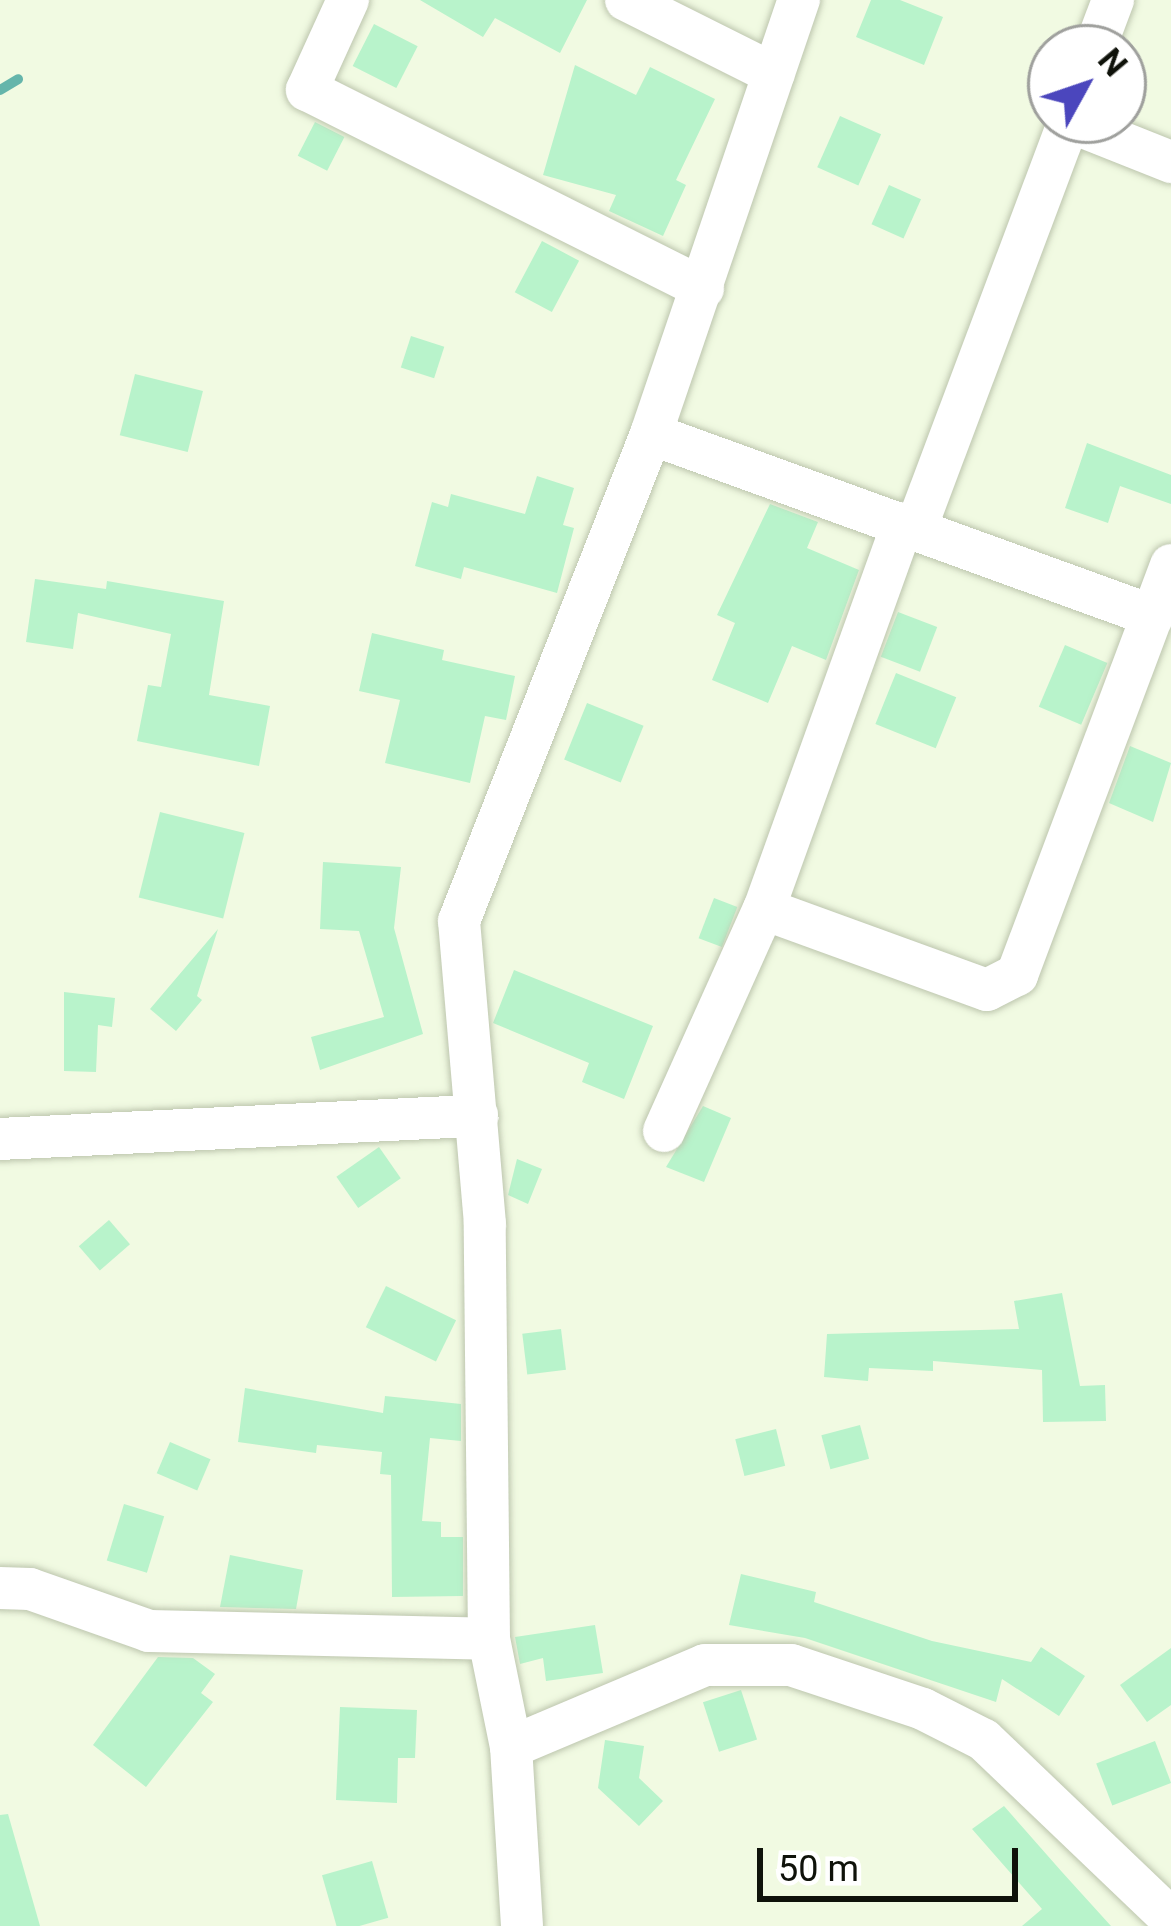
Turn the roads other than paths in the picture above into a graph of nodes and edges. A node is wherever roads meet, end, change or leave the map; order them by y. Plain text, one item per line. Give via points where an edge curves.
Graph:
1 (349, 0) edge
2 (626, 0) edge
3 (800, 0) edge
4 (774, 74) junction
5 (1059, 144) edge
6 (1127, 144) edge
7 (1171, 162) edge
8 (703, 288) junction
9 (651, 434) junction
10 (910, 525) junction
11 (1171, 565) edge
12 (1153, 616) junction
13 (764, 909) junction
14 (477, 1116) junction
15 (664, 1131) dead end
16 (0, 1139) edge
17 (0, 1588) edge
18 (489, 1639) junction
19 (511, 1747) junction
20 (1171, 1919) edge
21 (522, 1926) edge

1 - 8 street via 307,89
2 - 4 street
3 - 4 street
4 - 8 street
5 - 10 street
6 - 7 street
8 - 9 street
9 - 10 street
9 - 14 street via 459,921
10 - 12 street
10 - 13 street
11 - 12 street
12 - 13 street via 1017,975 987,990
13 - 15 street
14 - 16 street
14 - 18 street
17 - 18 street via 31,1589 148,1631
18 - 19 street
19 - 20 street via 705,1665 790,1665 923,1709 984,1740
19 - 21 street

